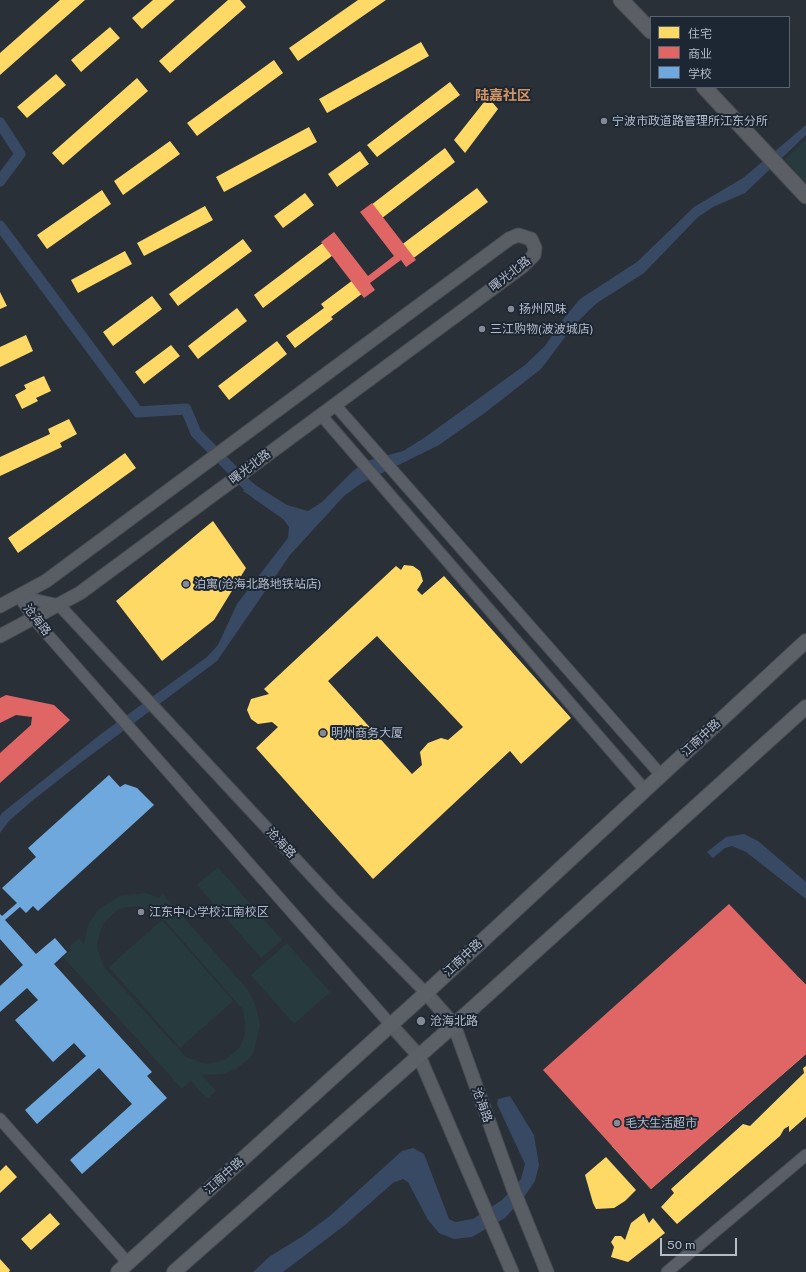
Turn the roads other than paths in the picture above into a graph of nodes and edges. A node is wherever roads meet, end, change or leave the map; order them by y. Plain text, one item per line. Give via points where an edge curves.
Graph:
1 (621, 0) edge
2 (650, 31) edge
3 (705, 88) edge
4 (806, 196) edge
5 (335, 404) junction
6 (321, 415) junction
7 (19, 596) junction
8 (59, 605) junction
9 (0, 606) edge
10 (34, 619) junction
11 (0, 636) edge
12 (806, 641) edge
13 (806, 707) edge
14 (661, 776) junction
15 (645, 790) junction
16 (426, 993) junction
17 (391, 1025) junction
18 (454, 1025) junction
19 (419, 1056) junction
20 (0, 1119) edge
21 (806, 1155) edge
22 (123, 1267) edge
23 (174, 1272) edge
24 (512, 1272) edge
25 (547, 1272) edge
26 (666, 1272) edge

1 - 2 highway
3 - 4 highway
5 - 6 main road, 曙光北路
5 - 7 main road, 曙光北路 via 531,259 535,248 531,239 518,235 508,239 46,581
5 - 14 street
6 - 8 main road, 曙光北路 via 80,593
6 - 15 street
7 - 8 street, 沧海路
7 - 9 main road, 曙光北路
7 - 10 street, 沧海路
8 - 10 main road, 曙光北路
8 - 16 street, 沧海路 via 333,899
10 - 11 main road, 曙光北路
10 - 17 street, 沧海路
12 - 14 main road, 江南中路
13 - 18 main road
14 - 15 main road, 江南中路
15 - 16 main road, 江南中路
16 - 17 main road, 江南中路
16 - 18 main road, 沧海路
17 - 19 main road, 沧海路
17 - 22 main road, 江南中路
18 - 19 main road
18 - 25 main road, 沧海路 via 514,1191
19 - 23 main road
19 - 24 main road, 沧海路
20 - 22 street
21 - 26 street

